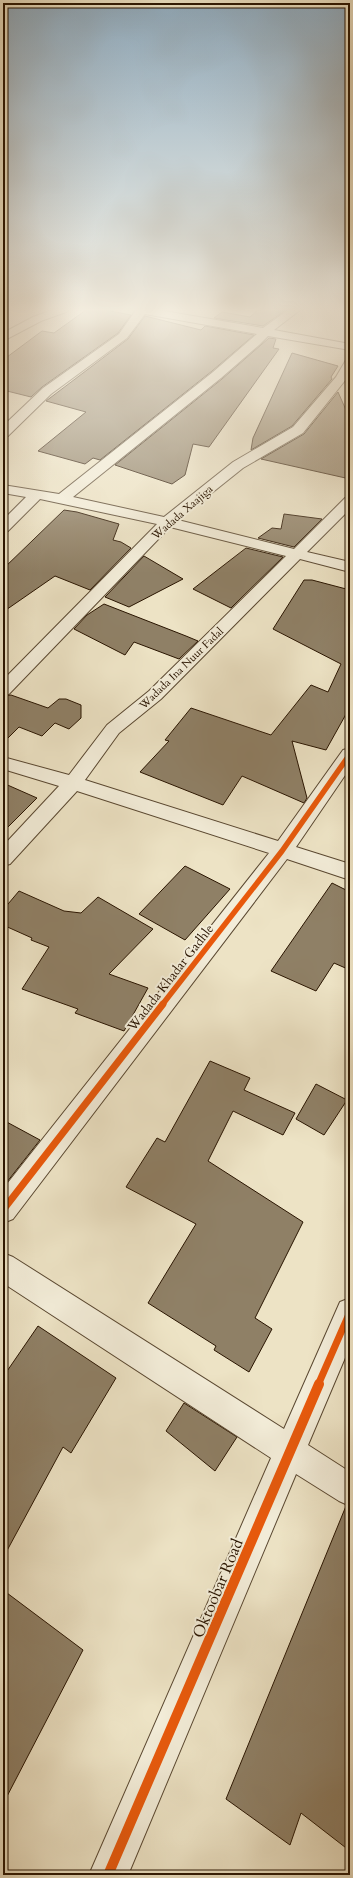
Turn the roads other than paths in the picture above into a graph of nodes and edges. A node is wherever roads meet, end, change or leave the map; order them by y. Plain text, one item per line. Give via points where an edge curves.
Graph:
1 (40, 398) edge
2 (189, 398) edge
3 (325, 398) edge
4 (3, 433) edge
5 (3, 489) edge
6 (36, 495) junction
7 (62, 499) junction
8 (350, 501) edge
9 (166, 522) junction
10 (3, 528) edge
11 (297, 553) junction
12 (350, 568) edge
13 (3, 690) edge
14 (350, 754) edge
15 (3, 763) edge
16 (73, 783) junction
17 (282, 851) junction
18 (3, 859) edge
19 (350, 872) edge
20 (3, 1210) edge
21 (3, 1267) edge
22 (350, 1312) edge
23 (290, 1451) junction
24 (350, 1490) edge
25 (108, 1875) edge

1 - 4 street
2 - 7 street
3 - 9 street, Wadada Xaajiga via 298,430 238,465
5 - 6 street
6 - 7 street
6 - 10 street
7 - 9 street
8 - 11 street, Wadada Ina Nuur Fadal
9 - 11 street
9 - 13 street, Wadada Xaajiga
11 - 12 street
11 - 16 street, Wadada Ina Nuur Fadal via 155,695 113,729
14 - 17 street, Wadada Khadar Gadhle
15 - 16 street
16 - 17 street
16 - 18 street, Wadada Ina Nuur Fadal
17 - 19 street
17 - 20 street, Wadada Khadar Gadhle
21 - 23 street
22 - 23 street, Oktoobar Road
23 - 24 street
23 - 25 street, Oktoobar Road

